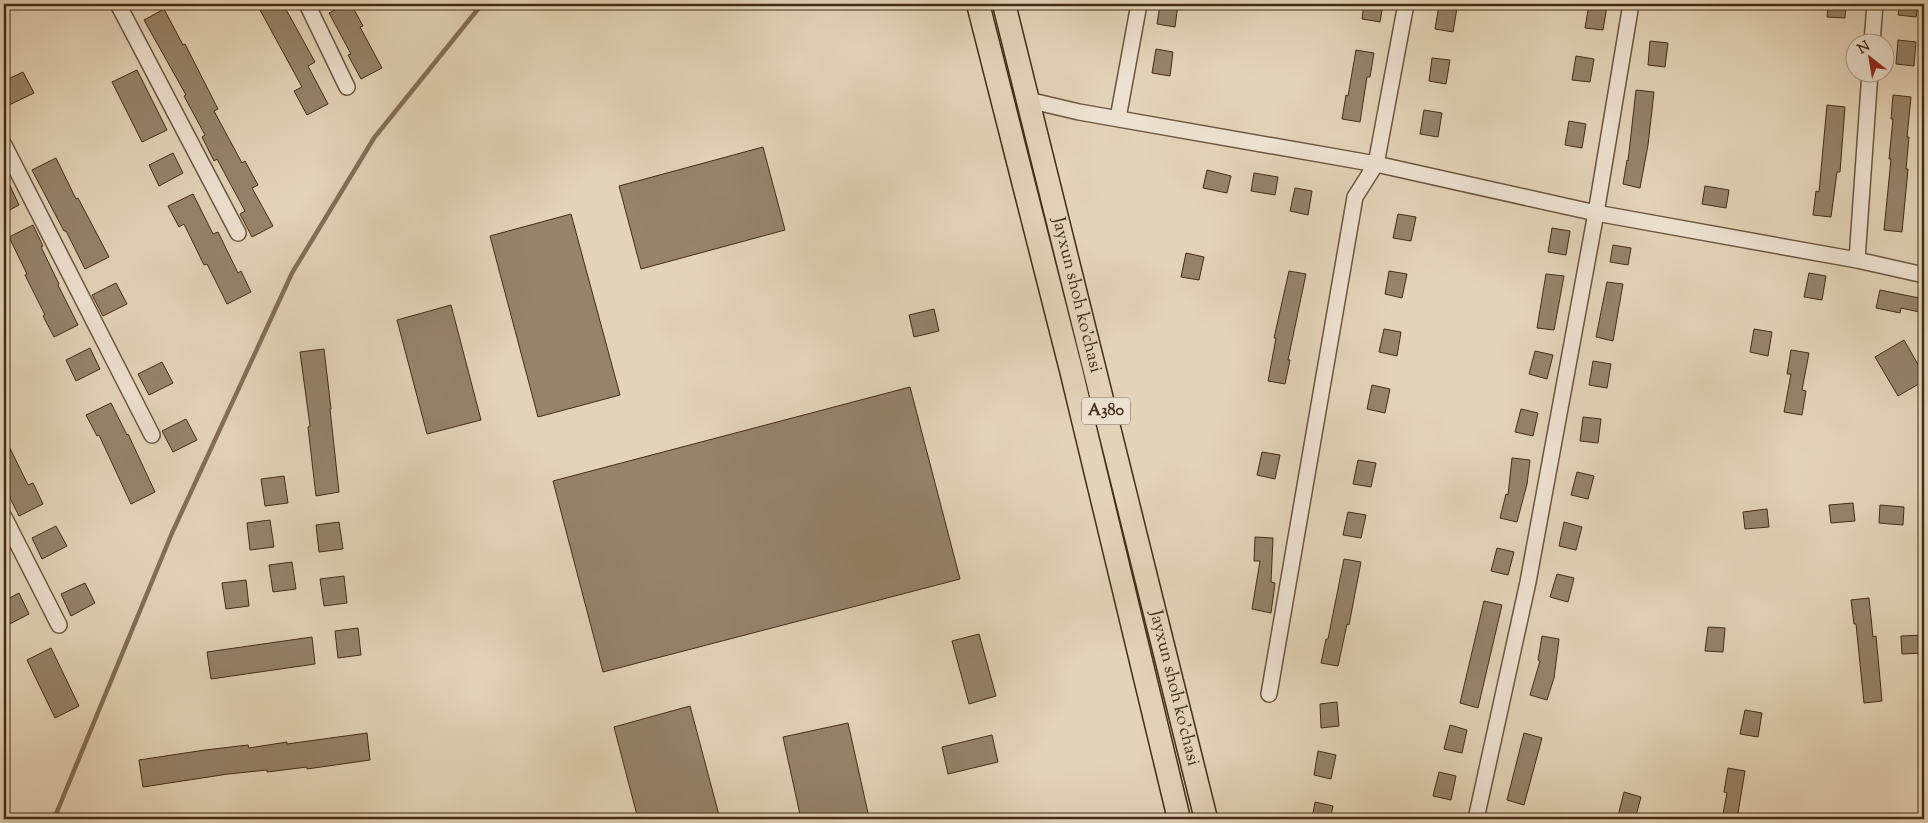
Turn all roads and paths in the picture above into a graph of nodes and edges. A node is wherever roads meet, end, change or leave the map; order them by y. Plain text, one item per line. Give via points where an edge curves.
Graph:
1 (118, 4) edge
2 (307, 4) edge
3 (978, 4) edge
4 (1004, 4) edge
5 (1138, 4) edge
6 (1406, 4) edge
7 (1631, 4) edge
8 (1875, 4) edge
9 (1873, 32) edge
10 (1869, 82) edge
11 (346, 87) dead end
12 (1028, 100) junction
13 (1118, 118) junction
14 (4, 145) edge
15 (1376, 164) junction
16 (1596, 213) junction
17 (238, 233) dead end
18 (1857, 260) junction
19 (1924, 275) edge
20 (152, 435) dead end
21 (4, 516) edge
22 (59, 625) dead end
23 (1269, 694) dead end
24 (1179, 819) edge
25 (1206, 819) edge
26 (1476, 819) edge

1 - 17 street
2 - 11 street
3 - 24 highway, Jayxun shoh ko'chasi / A380 via 1071,370
4 - 12 highway, Jayxun shoh ko'chasi / A380
5 - 13 street
6 - 15 street
7 - 16 street
8 - 9 street
10 - 18 street
12 - 13 street
12 - 25 highway, Jayxun shoh ko'chasi / A380
13 - 15 street
14 - 20 street
15 - 16 street
15 - 23 street via 1355,196
16 - 18 street
16 - 26 street via 1528,582
18 - 19 street
21 - 22 street

